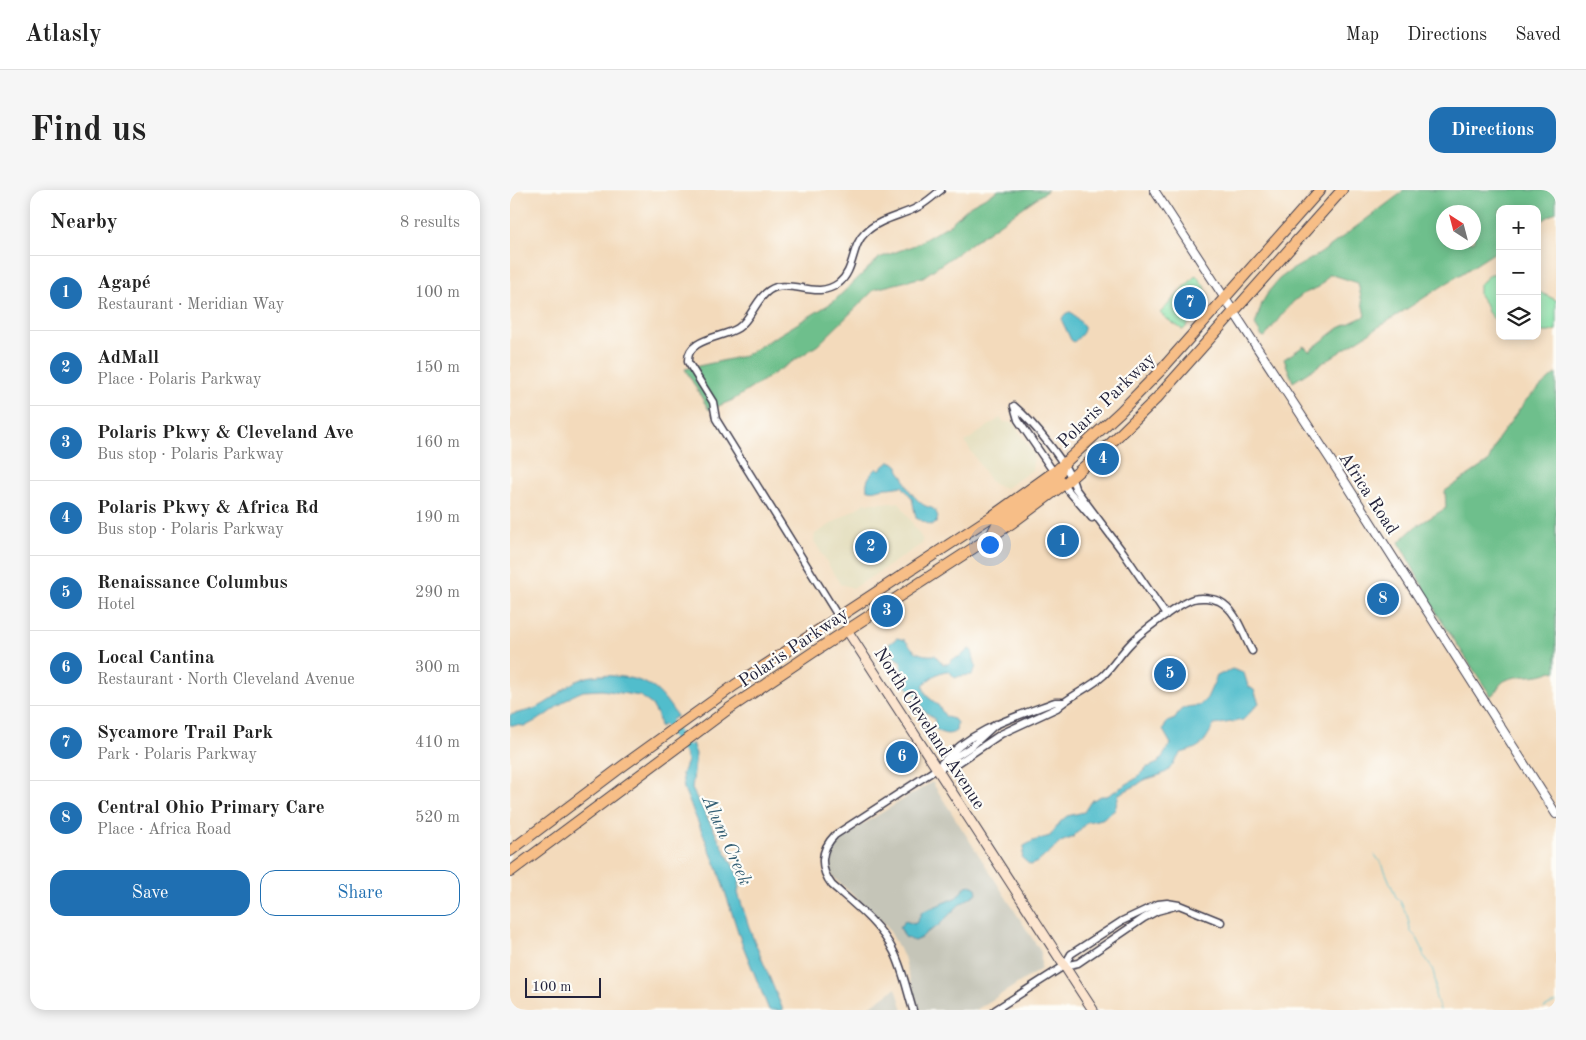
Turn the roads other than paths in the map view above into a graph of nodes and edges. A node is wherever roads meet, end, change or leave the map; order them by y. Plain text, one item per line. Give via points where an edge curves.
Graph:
1 (941, 190) edge
2 (1154, 190) edge
3 (1320, 190) edge
4 (1342, 190) edge
5 (1224, 298) junction
6 (1234, 313) junction
7 (1063, 465) junction
8 (1072, 477) junction
9 (1058, 478) junction
10 (1106, 530) junction
11 (1166, 615) junction
12 (838, 616) junction
13 (847, 630) junction
14 (1252, 651) dead end
15 (1064, 702) junction
16 (937, 768) junction
17 (1556, 814) edge
18 (510, 851) edge
19 (510, 872) edge
20 (1179, 905) junction
21 (1221, 922) dead end
22 (1064, 966) junction
23 (913, 1010) edge
24 (995, 1010) edge
25 (1093, 1010) edge

1 - 12 street, North Cleveland Avenue via 918,207 870,228 857,245 849,269 840,282 824,290 777,287 760,299 746,322 737,329 703,342 690,350 688,356 688,362 713,402 716,419
2 - 5 street, Africa Road
3 - 5 main road, Polaris Parkway
4 - 6 main road, Polaris Parkway
5 - 6 street, Africa Road
5 - 7 main road, Polaris Parkway via 1162,369
6 - 8 main road, Polaris Parkway via 1134,422
6 - 17 street, Africa Road
7 - 8 street
7 - 9 main road
7 - 9 street via 1036,428 1014,406 1018,420
8 - 9 main road, Polaris Parkway
8 - 10 street via 1074,488
9 - 10 street
9 - 12 main road, Polaris Parkway via 991,517
9 - 13 main road, Polaris Parkway via 997,524 990,537
10 - 11 street
11 - 14 street via 1195,598 1217,600 1233,613
11 - 15 street via 1131,643 1090,687
12 - 13 main road, North Cleveland Avenue
12 - 18 main road, Polaris Parkway via 688,718
13 - 16 main road, North Cleveland Avenue
13 - 19 main road, Polaris Parkway via 727,710
15 - 16 street via 1001,734 958,763
15 - 16 street via 1055,702 996,724 950,753
16 - 22 main road, North Cleveland Avenue
16 - 23 street via 835,835 822,860 824,872 832,885 874,923 888,941 899,963
20 - 21 street
20 - 22 street via 1157,911 1078,963
20 - 22 street via 1158,904 1135,914 1071,954
22 - 24 street
22 - 25 main road, North Cleveland Avenue

